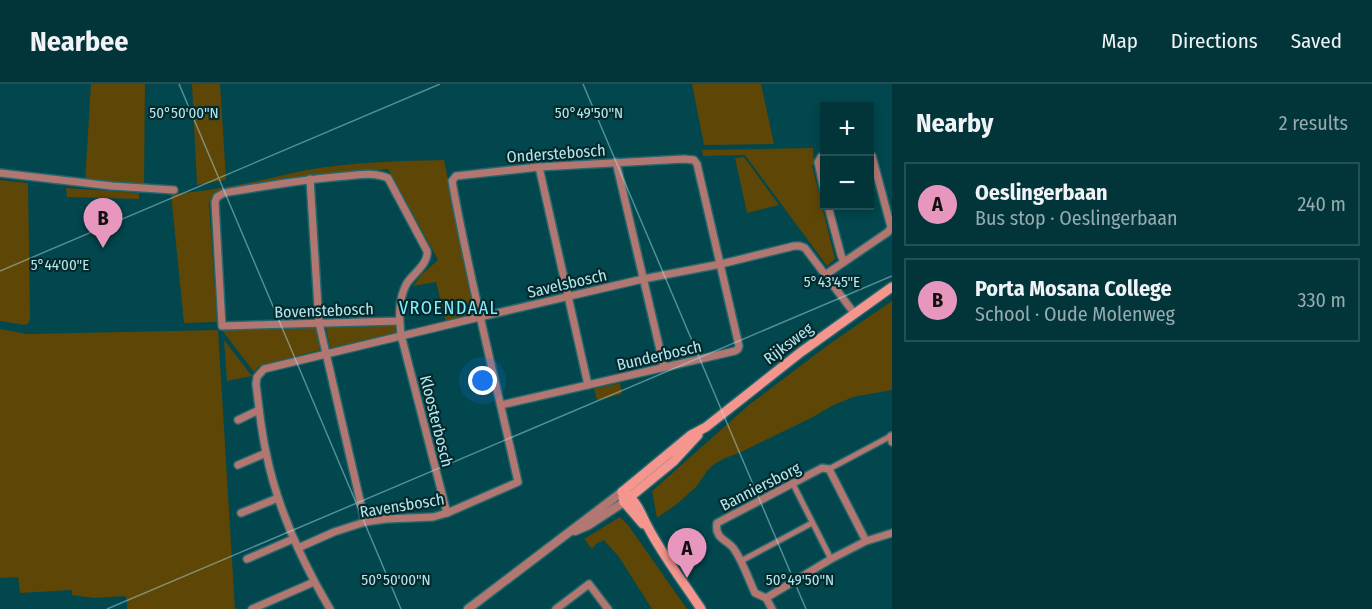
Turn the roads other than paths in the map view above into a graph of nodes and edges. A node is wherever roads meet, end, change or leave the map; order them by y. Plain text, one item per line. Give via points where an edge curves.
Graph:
1 (872, 156) edge
2 (616, 162) junction
3 (539, 167) junction
4 (0, 173) edge
5 (310, 179) junction
6 (174, 190) dead end
7 (829, 210) edge
8 (844, 262) junction
9 (721, 264) junction
10 (825, 275) junction
11 (643, 279) junction
12 (892, 287) edge
13 (568, 296) junction
14 (854, 313) junction
15 (480, 316) junction
16 (399, 321) junction
17 (319, 323) junction
18 (401, 335) junction
19 (327, 353) junction
20 (664, 367) junction
21 (588, 385) junction
22 (501, 405) junction
23 (259, 410) junction
24 (238, 420) dead end
25 (892, 439) edge
26 (266, 453) junction
27 (238, 465) dead end
28 (829, 470) junction
29 (793, 484) junction
30 (626, 497) junction
31 (278, 498) junction
32 (241, 513) dead end
33 (447, 513) junction
34 (365, 522) junction
35 (812, 524) junction
36 (892, 533) edge
37 (293, 539) junction
38 (866, 541) junction
39 (297, 548) junction
40 (248, 559) dead end
41 (831, 560) junction
42 (741, 561) junction
43 (314, 582) junction
44 (766, 598) junction
45 (252, 609) edge
46 (330, 609) edge
47 (468, 609) edge
48 (556, 609) edge
49 (608, 609) edge
50 (701, 609) edge
51 (772, 609) edge

1 - 8 street via 891,227
2 - 3 street, Onderstebosch
2 - 9 street, Onderstebosch via 693,159
2 - 11 street
3 - 13 street
3 - 15 street, Onderstebosch via 463,174 452,181
4 - 6 street
5 - 16 street, Bovenstebosch via 367,174 388,177 428,256 404,290
5 - 17 street
5 - 17 street, Bovenstebosch via 217,197 222,326
7 - 8 street
8 - 10 street
9 - 10 street, Savelsbosch via 800,246
9 - 11 street, Savelsbosch
9 - 20 street, Bunderbosch via 738,349
10 - 14 street, Savelsbosch
11 - 13 street, Savelsbosch
11 - 20 street
12 - 14 main road, Rijksweg
13 - 15 street, Savelsbosch
13 - 21 street
14 - 30 main road, Rijksweg via 691,435
15 - 18 street, Savelsbosch
15 - 22 street, Ravensbosch
16 - 17 street, Bovenstebosch
16 - 18 street, Kloosterbosch
17 - 19 street
18 - 19 street, Savelsbosch
18 - 33 street, Kloosterbosch
19 - 23 street, Savelsbosch via 264,369 256,384
19 - 34 street
20 - 21 street, Bunderbosch
21 - 22 street, Bunderbosch
22 - 33 street, Ravensbosch via 518,482
23 - 24 street
23 - 26 street, Savelsbosch
25 - 28 street
26 - 27 street
26 - 31 street, Savelsbosch
28 - 29 street, Banniersborg via 822,468
28 - 38 street
29 - 35 street
29 - 42 street, Banniersborg via 717,523 721,538 732,546
30 - 47 street, Rijksweg via 564,536
30 - 50 main road via 637,505
31 - 32 street
31 - 37 street, Savelsbosch
33 - 34 street, Ravensbosch
34 - 39 street, Ravensbosch
35 - 41 street
35 - 42 street
36 - 38 street
37 - 39 street, Savelsbosch
37 - 40 street
38 - 41 street
39 - 43 street, Savelsbosch
41 - 44 street
42 - 44 street, Banniersborg via 754,593
43 - 45 street
43 - 46 street, Savelsbosch
44 - 51 street, Banniersborg
48 - 49 street via 589,584

